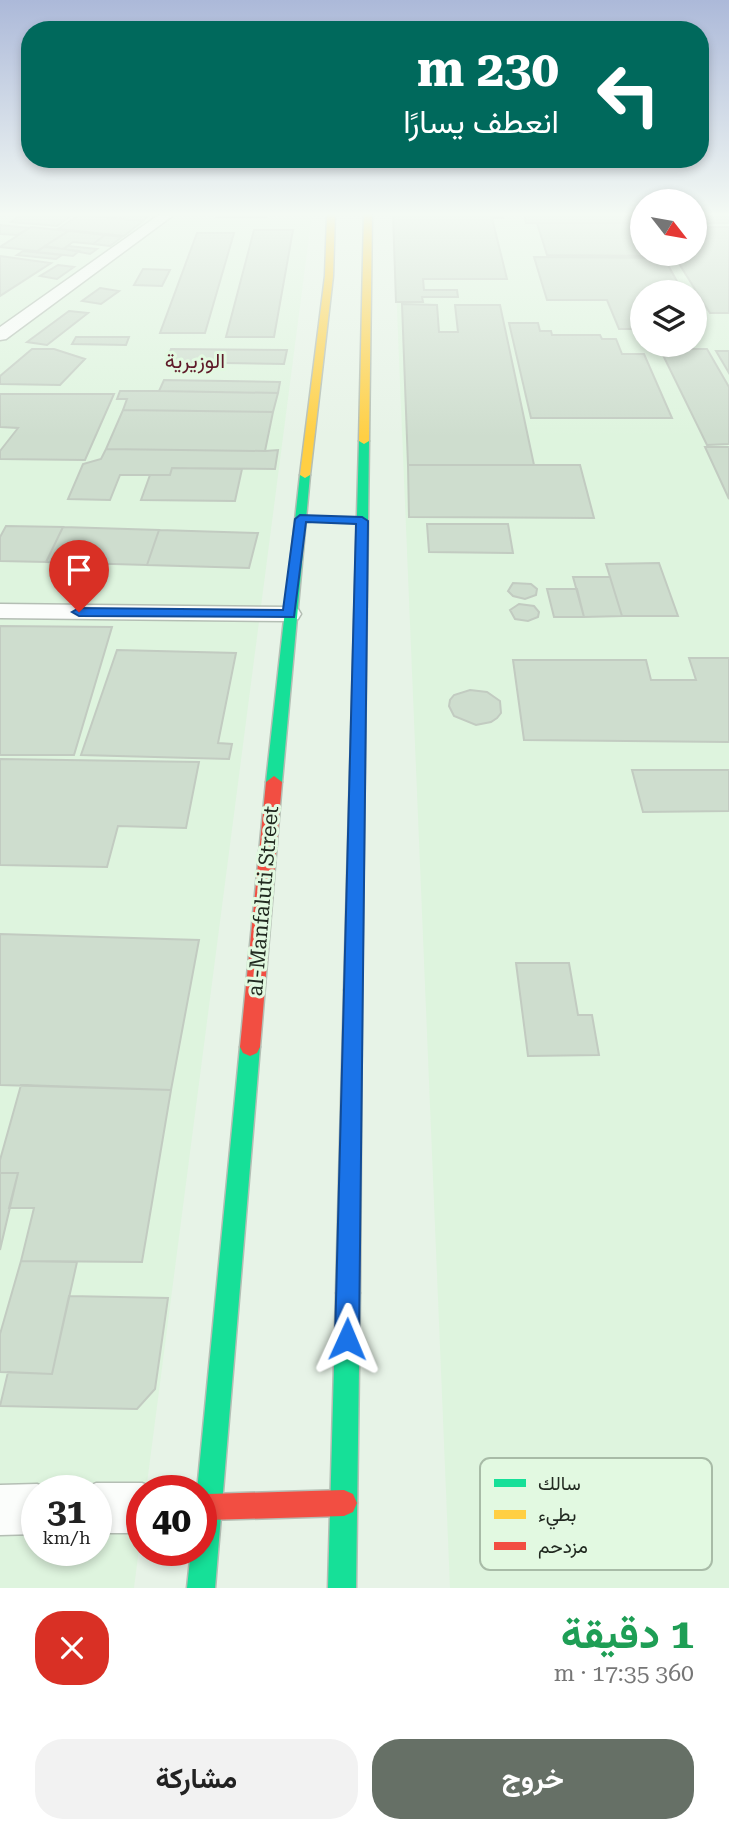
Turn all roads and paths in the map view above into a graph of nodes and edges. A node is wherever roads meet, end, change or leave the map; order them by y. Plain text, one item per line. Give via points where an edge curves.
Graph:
1 (65, 288) edge
2 (342, 288) edge
3 (351, 288) edge
4 (0, 335) edge
5 (0, 611) edge
6 (289, 614) junction
7 (208, 1475) edge
8 (344, 1503) junction
9 (217, 1507) edge
10 (21, 1509) edge
11 (0, 1510) edge
12 (202, 1566) edge
13 (201, 1588) edge
14 (342, 1588) edge

1 - 4 street
2 - 6 street, al-Manfaluti Street via 327,341 307,519
3 - 8 street, al-Manfaluti Street via 360,341
5 - 6 street
6 - 7 street, al-Manfaluti Street
8 - 9 street
8 - 14 street, al-Manfaluti Street
10 - 11 street
12 - 13 street, al-Manfaluti Street

